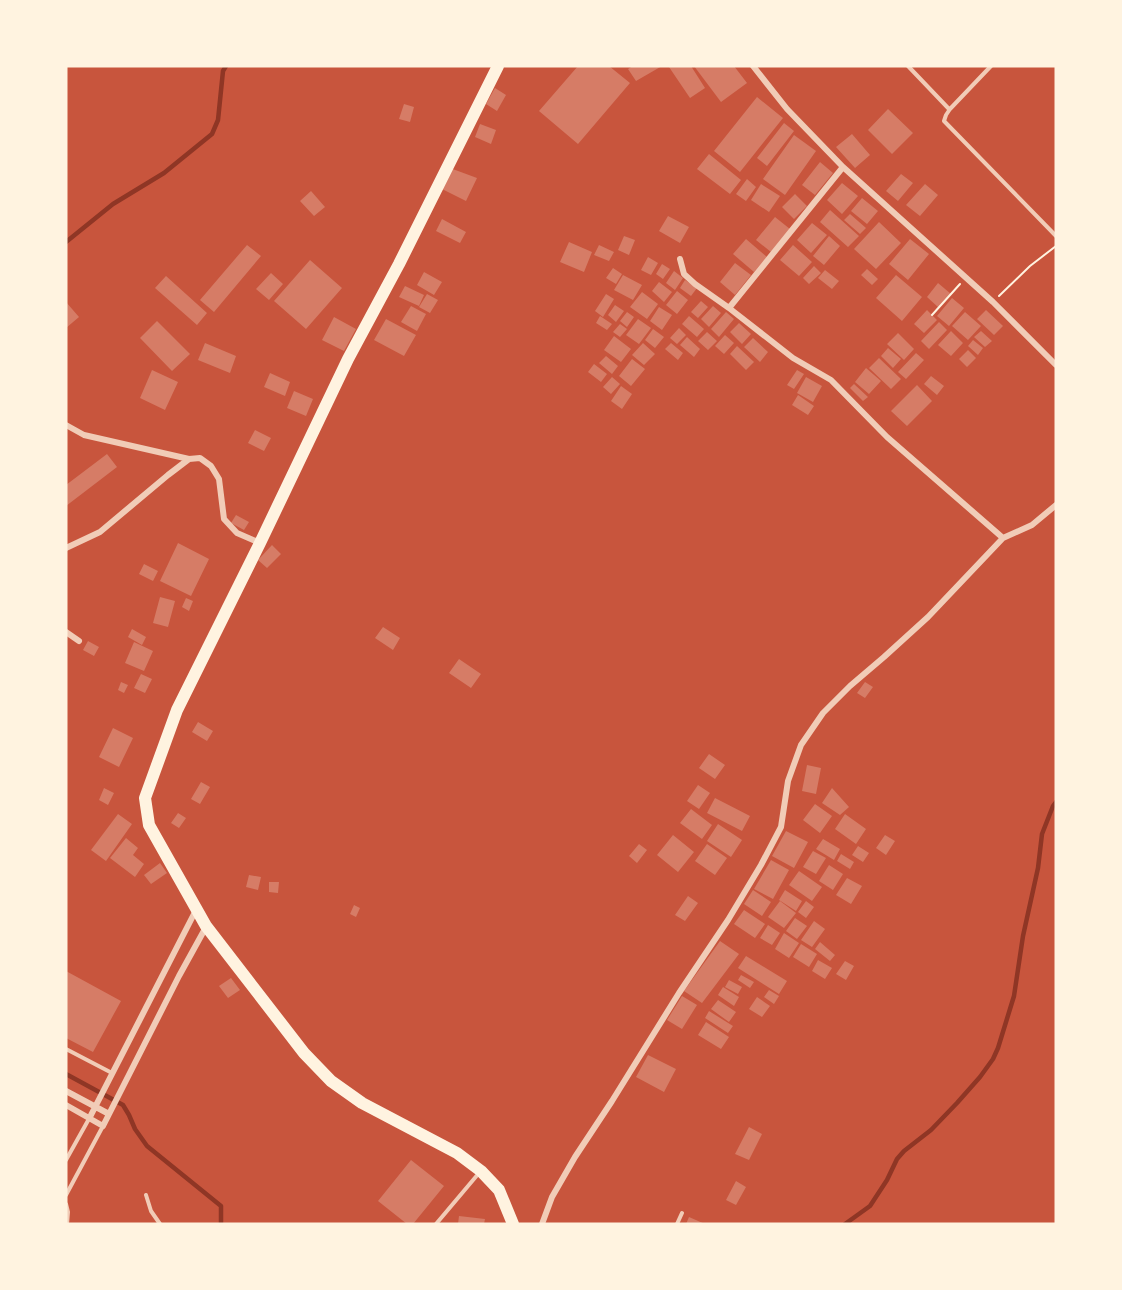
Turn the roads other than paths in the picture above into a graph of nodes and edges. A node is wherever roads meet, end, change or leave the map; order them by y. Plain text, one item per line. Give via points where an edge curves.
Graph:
1 (498, 66) edge
2 (753, 66) edge
3 (909, 66) edge
4 (992, 66) edge
5 (950, 109) junction
6 (843, 167) junction
7 (1056, 236) edge
8 (680, 259) dead end
9 (729, 308) junction
10 (1056, 365) edge
11 (66, 425) edge
12 (189, 459) junction
13 (1056, 505) edge
14 (1003, 538) junction
15 (260, 543) junction
16 (66, 548) edge
17 (66, 632) edge
18 (79, 641) dead end
19 (196, 910) junction
20 (206, 926) junction
21 (66, 1049) edge
22 (112, 1074) junction
23 (66, 1091) edge
24 (66, 1105) edge
25 (95, 1106) junction
26 (109, 1114) junction
27 (90, 1117) junction
28 (103, 1126) junction
29 (66, 1160) edge
30 (481, 1171) junction
31 (66, 1195) edge
32 (146, 1196) dead end
33 (66, 1204) edge
34 (682, 1213) dead end
35 (67, 1224) edge
36 (160, 1224) edge
37 (436, 1224) edge
38 (513, 1224) edge
39 (542, 1224) edge
40 (677, 1224) edge

1 - 15 main road via 348,359
2 - 6 street
3 - 5 lane
4 - 5 lane
5 - 7 lane via 944,121 948,126
6 - 9 street
6 - 10 street via 993,302
8 - 9 street via 684,274
9 - 14 street via 793,358 831,380 887,437
11 - 12 street via 84,435
12 - 15 street via 200,458 211,466 219,479 224,519 237,533
12 - 16 street via 100,532
13 - 14 street via 1032,525
14 - 39 street via 928,616 823,713 801,745 788,781 781,827 761,865 575,1157
15 - 19 main road via 177,710 145,798 149,825
17 - 18 street
19 - 20 main road
19 - 22 street
20 - 26 street
20 - 30 main road via 304,1053 331,1081 362,1103 457,1153
21 - 22 lane
22 - 25 street
23 - 25 street
24 - 27 street
25 - 26 street
25 - 27 street
26 - 28 street
27 - 28 street
27 - 29 lane
28 - 31 lane
30 - 37 lane
30 - 38 main road via 499,1190
32 - 36 lane
33 - 35 lane
34 - 40 lane

